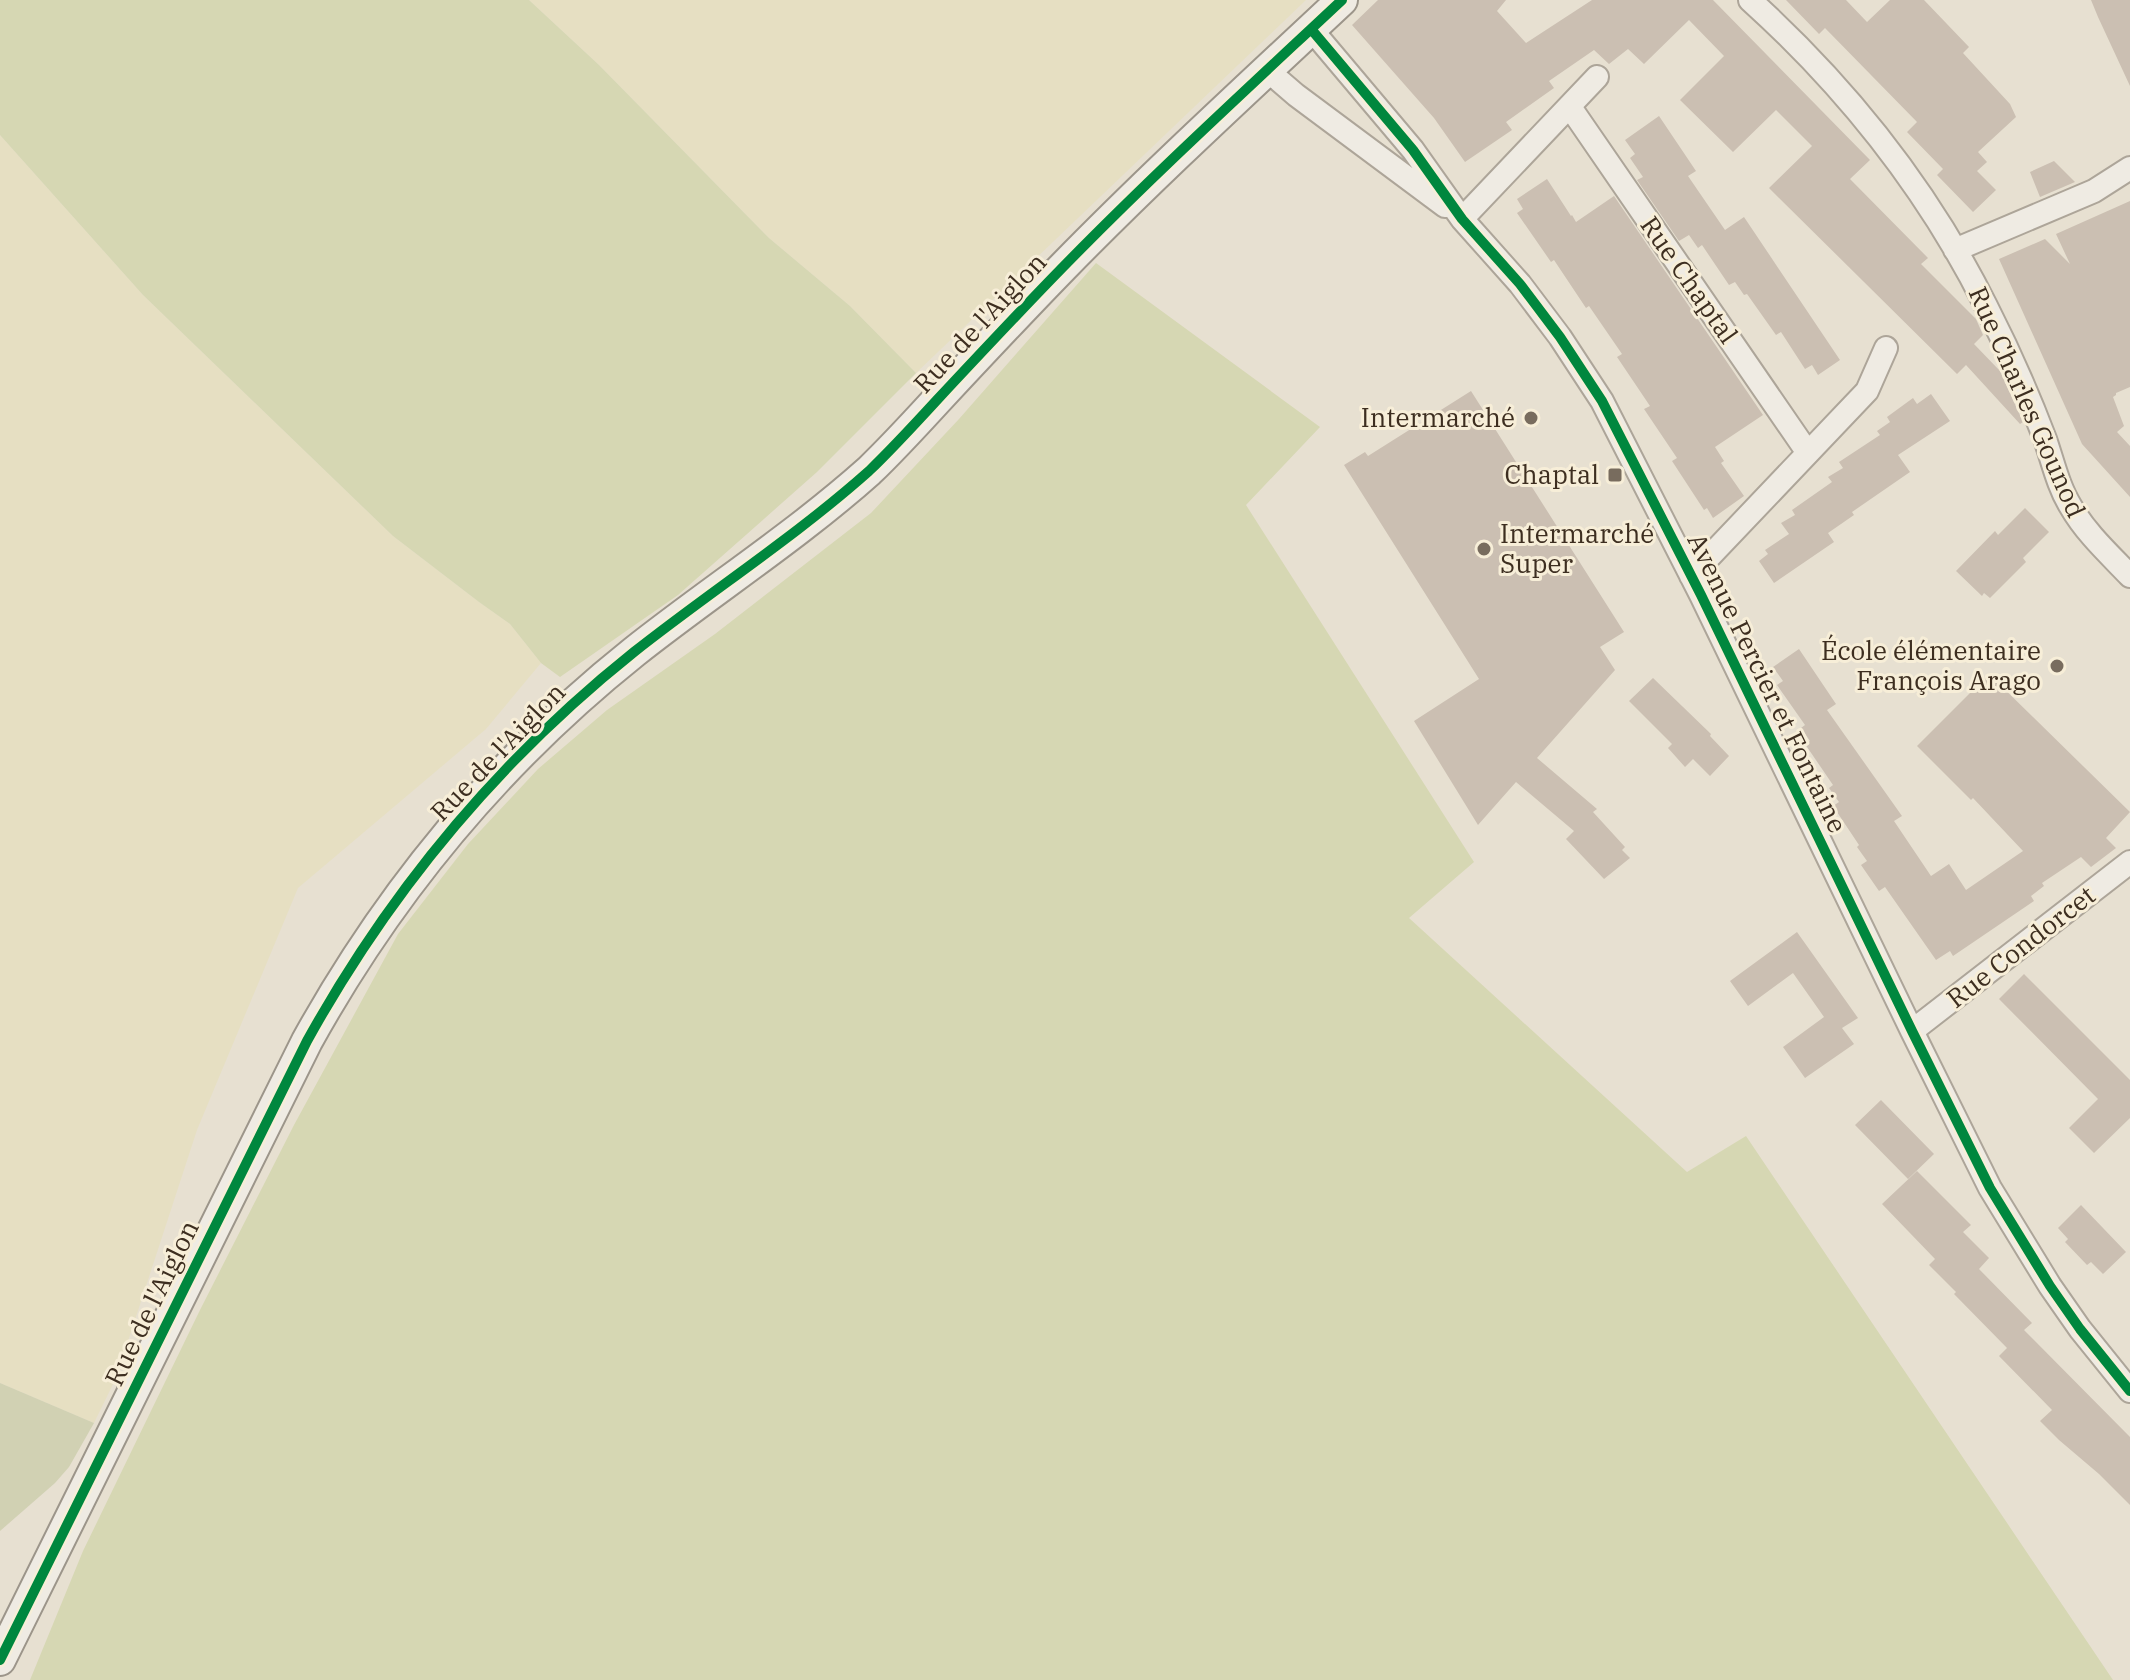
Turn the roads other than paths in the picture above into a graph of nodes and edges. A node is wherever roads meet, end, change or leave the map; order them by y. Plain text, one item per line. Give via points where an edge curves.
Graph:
1 (1342, 0) edge
2 (1750, 0) edge
3 (1311, 29) junction
4 (1267, 70) junction
5 (1597, 77) dead end
6 (1570, 107) junction
7 (2130, 168) edge
8 (1462, 219) junction
9 (1955, 250) junction
10 (1886, 348) dead end
11 (1808, 453) junction
12 (1691, 576) junction
13 (2130, 576) edge
14 (2130, 862) edge
15 (1912, 1031) junction
16 (2130, 1391) edge
17 (0, 1660) edge

1 - 3 main road, Rue de l'Aiglon
2 - 9 street, Rue Charles Gounod via 1874,131
3 - 4 main road, Rue de l'Aiglon
3 - 8 street, Avenue Percier et Fontaine via 1413,150
4 - 8 street, Avenue Percier et Fontaine
4 - 17 main road, Rue de l'Aiglon via 1079,250 873,466 568,708 436,849 374,931 307,1041
5 - 6 street
6 - 8 street
6 - 11 street, Rue Chaptal
7 - 9 street via 2094,191
8 - 12 street, Avenue Percier et Fontaine via 1520,284 1589,380
9 - 13 street, Rue Charles Gounod via 2026,390 2066,498 2087,530
10 - 11 street via 1867,391
11 - 12 street
12 - 15 street, Avenue Percier et Fontaine
14 - 15 street, Rue Condorcet
15 - 16 street, Avenue Percier et Fontaine via 2021,1242

